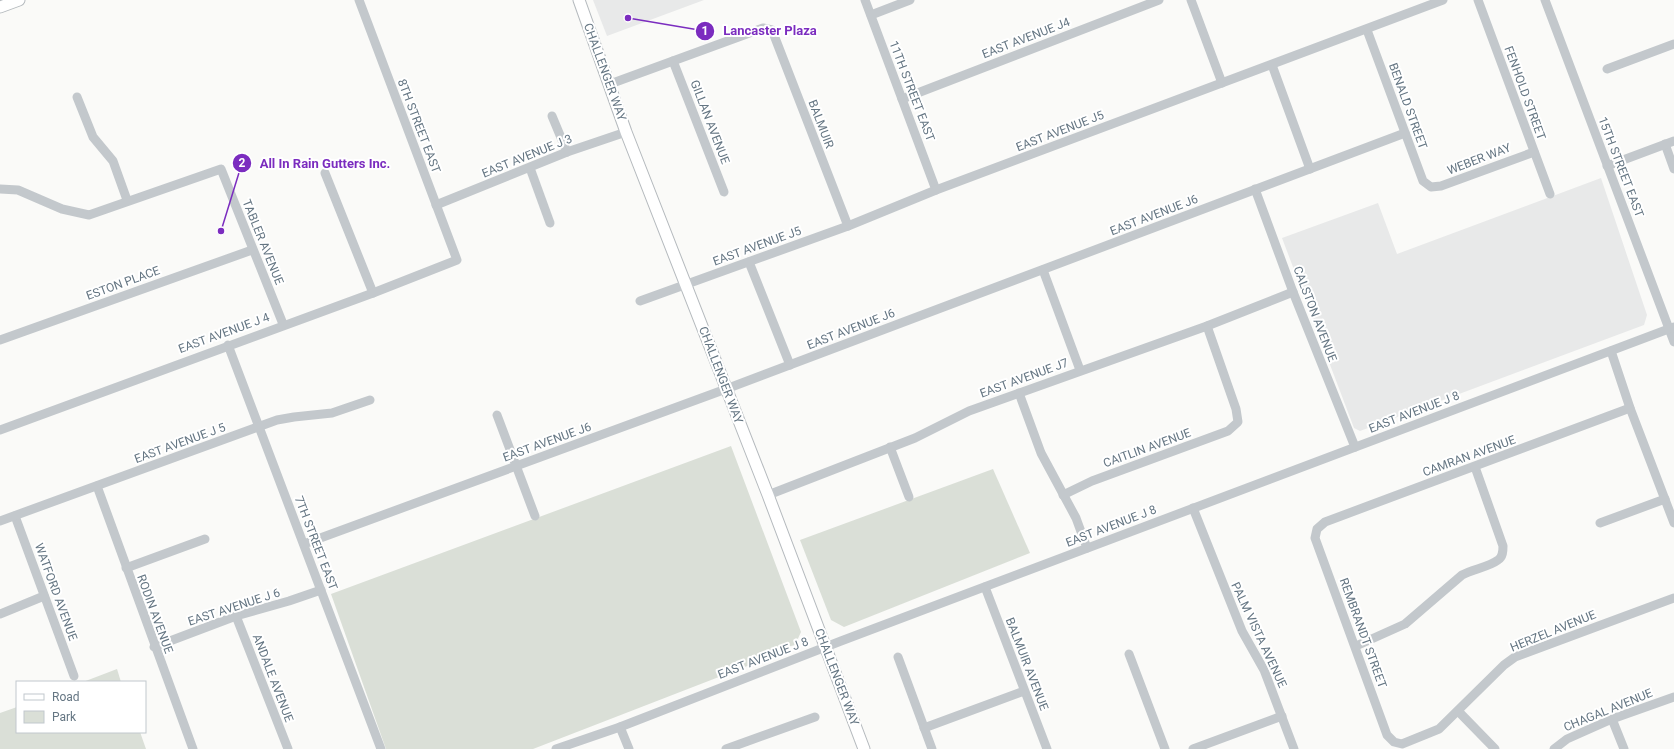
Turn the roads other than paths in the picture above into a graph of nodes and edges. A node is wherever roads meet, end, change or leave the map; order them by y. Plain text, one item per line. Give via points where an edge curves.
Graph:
1 (19, 0) edge
2 (359, 0) edge
3 (579, 0) edge
4 (865, 0) edge
5 (910, 0) edge
6 (1160, 0) edge
7 (1191, 0) edge
8 (1442, 0) edge
9 (1478, 0) edge
10 (1545, 0) edge
11 (1424, 3) edge
12 (0, 7) edge
13 (870, 15) junction
14 (1367, 30) junction
15 (1674, 44) edge
16 (673, 61) junction
17 (1272, 65) junction
18 (1607, 69) dead end
19 (1222, 83) junction
20 (610, 84) junction
21 (77, 97) dead end
22 (902, 99) junction
23 (552, 116) dead end
24 (626, 132) junction
25 (1405, 133) junction
26 (1670, 142) edge
27 (567, 152) junction
28 (1534, 152) junction
29 (1607, 166) junction
30 (530, 168) junction
31 (1310, 169) junction
32 (1674, 170) edge
33 (325, 173) dead end
34 (1431, 187) joint
35 (0, 188) edge
36 (1255, 189) junction
37 (936, 190) junction
38 (724, 192) dead end
39 (1550, 194) dead end
40 (127, 200) junction
41 (436, 205) junction
42 (550, 223) dead end
43 (848, 226) junction
44 (252, 250) junction
45 (457, 260) joint
46 (749, 262) junction
47 (1043, 270) junction
48 (686, 284) junction
49 (1293, 292) junction
50 (373, 293) junction
51 (640, 301) dead end
52 (283, 324) junction
53 (1207, 326) junction
54 (1672, 328) edge
55 (0, 338) edge
56 (1674, 342) edge
57 (228, 345) junction
58 (1611, 351) junction
59 (790, 365) junction
60 (1080, 370) junction
61 (726, 390) junction
62 (1019, 393) junction
63 (370, 400) dead end
64 (1630, 408) junction
65 (497, 415) dead end
66 (260, 427) junction
67 (0, 430) edge
68 (890, 448) junction
69 (1355, 448) junction
70 (516, 466) junction
71 (1475, 467) junction
72 (97, 486) junction
73 (768, 494) junction
74 (1063, 494) junction
75 (909, 497) dead end
76 (1665, 499) junction
77 (1193, 508) junction
78 (15, 516) junction
79 (535, 516) dead end
80 (0, 522) edge
81 (1600, 523) dead end
82 (1674, 523) edge
83 (1317, 529) joint
84 (205, 539) dead end
85 (304, 544) junction
86 (1087, 548) junction
87 (126, 568) junction
88 (984, 587) junction
89 (321, 590) junction
90 (44, 596) junction
91 (1674, 598) edge
92 (0, 614) edge
93 (236, 616) junction
94 (1356, 646) junction
95 (154, 647) junction
96 (825, 647) junction
97 (1129, 654) dead end
98 (898, 657) dead end
99 (74, 676) dead end
100 (1024, 691) junction
101 (1674, 697) edge
102 (1458, 711) junction
103 (1282, 716) junction
104 (814, 717) dead end
105 (1612, 719) junction
106 (620, 727) junction
107 (924, 728) junction
108 (1394, 742) joint
109 (193, 749) edge
110 (288, 749) edge
111 (381, 749) edge
112 (556, 749) edge
113 (629, 749) edge
114 (726, 749) edge
115 (864, 749) edge
116 (932, 749) edge
117 (1047, 749) edge
118 (1165, 749) edge
119 (1193, 749) edge
120 (1294, 749) edge
121 (1495, 749) edge
122 (1554, 749) edge
123 (1624, 749) edge

1 - 12 main road
2 - 41 street, 8TH STREET EAST
3 - 20 main road, CHALLENGER WAY
4 - 13 street, 11TH STREET EAST
5 - 13 street
6 - 22 street, EAST AVENUE J4
7 - 19 street
8 - 11 street, EAST AVENUE J5
9 - 28 street, FENHOLD STREET
10 - 29 street, 15TH STREET EAST
11 - 14 street, EAST AVENUE J5
13 - 22 street, 11TH STREET EAST
14 - 17 street, EAST AVENUE J5
14 - 25 street, BENALD STREET
15 - 18 street
16 - 20 street
16 - 38 street, GILLAN AVENUE
16 - 43 street, BALMUIR via 763,28 772,30
17 - 19 street, EAST AVENUE J5
17 - 31 street
19 - 37 street, EAST AVENUE J5
20 - 24 main road, CHALLENGER WAY
21 - 40 street via 93,138 113,161
22 - 37 street, 11TH STREET EAST
23 - 27 street
24 - 27 street, EAST AVENUE J 3
24 - 48 main road, CHALLENGER WAY
25 - 31 street, EAST AVENUE J6
25 - 34 street, BENALD STREET via 1423,181
26 - 29 street
26 - 32 street
27 - 30 street, EAST AVENUE J 3
28 - 34 street, WEBER WAY via 1441,186
28 - 39 street, FENHOLD STREET
29 - 54 street, 15TH STREET EAST
30 - 41 street, EAST AVENUE J 3
30 - 42 street
31 - 36 street, EAST AVENUE J6
33 - 50 street
35 - 40 street via 18,190 62,209 89,215
36 - 47 street, EAST AVENUE J6
36 - 49 street, CALSTON AVENUE
37 - 43 street, EAST AVENUE J5
40 - 44 street, TABLER AVENUE via 221,169
41 - 45 street, 8TH STREET EAST
43 - 46 street, EAST AVENUE J5
44 - 52 street, TABLER AVENUE
44 - 55 street, ESTON PLACE
45 - 50 street, EAST AVENUE J 4
46 - 48 street, EAST AVENUE J5
46 - 59 street
47 - 59 street, EAST AVENUE J6
47 - 60 street
48 - 51 street
48 - 61 main road, CHALLENGER WAY
49 - 53 street, EAST AVENUE J7
49 - 69 street, CALSTON AVENUE
50 - 52 street, EAST AVENUE J 4
52 - 57 street, EAST AVENUE J 4
53 - 60 street, EAST AVENUE J7
53 - 74 street, CAITLIN AVENUE via 1236,409 1238,422 1228,431
54 - 56 street, 15TH STREET EAST
54 - 58 street, EAST AVENUE J 8
57 - 66 street, 7TH STREET EAST
57 - 67 street, EAST AVENUE J 4
58 - 64 street
58 - 69 street, EAST AVENUE J 8
59 - 61 street, EAST AVENUE J6
60 - 62 street, EAST AVENUE J7
61 - 70 street, EAST AVENUE J6
61 - 73 main road, CHALLENGER WAY
62 - 68 street, EAST AVENUE J7 via 969,411
62 - 74 street via 1041,453
63 - 66 street, EAST AVENUE J 5 via 337,412 286,418
64 - 71 street, CAMRAN AVENUE
64 - 76 street
65 - 70 street
66 - 72 street, EAST AVENUE J 5
66 - 85 street, 7TH STREET EAST
68 - 73 street, EAST AVENUE J7
68 - 75 street
69 - 77 street, EAST AVENUE J 8
70 - 79 street
70 - 85 street, EAST AVENUE J6
71 - 83 street, CAMRAN AVENUE via 1325,522
71 - 94 street via 1503,546 1499,560 1462,575 1405,624
72 - 78 street, EAST AVENUE J 5
72 - 87 street, RODIN AVENUE
73 - 96 main road, CHALLENGER WAY
74 - 86 street via 1076,518
76 - 81 street
76 - 82 street
77 - 86 street, EAST AVENUE J 8
77 - 103 street, PALM VISTA AVENUE via 1242,631 1264,670
78 - 80 street, EAST AVENUE J 5
78 - 90 street, WATFORD AVENUE
83 - 94 street, REMBRANDT STREET via 1315,538
84 - 87 street
85 - 89 street, 7TH STREET EAST
86 - 88 street, EAST AVENUE J 8
87 - 95 street, RODIN AVENUE
88 - 96 street, EAST AVENUE J 8
88 - 100 street, BALMUIR AVENUE
89 - 93 street, EAST AVENUE J 6
89 - 111 street, 7TH STREET EAST
90 - 92 street
90 - 99 street, WATFORD AVENUE
91 - 102 street, HERZEL AVENUE via 1515,657
93 - 95 street, EAST AVENUE J 6
93 - 110 street, ANDALE AVENUE
94 - 108 street, REMBRANDT STREET via 1387,735
95 - 109 street, RODIN AVENUE
96 - 106 street, EAST AVENUE J 8
96 - 115 main road, CHALLENGER WAY
97 - 118 street
98 - 107 street
100 - 107 street
100 - 117 street, BALMUIR AVENUE
101 - 105 street, CHAGAL AVENUE
102 - 108 street, HERZEL AVENUE via 1439,729 1402,744
102 - 121 street
103 - 119 street
103 - 120 street, PALM VISTA AVENUE
104 - 114 street
105 - 122 street, CHAGAL AVENUE via 1567,739
105 - 123 street
106 - 112 street, EAST AVENUE J 8
106 - 113 street
107 - 116 street

